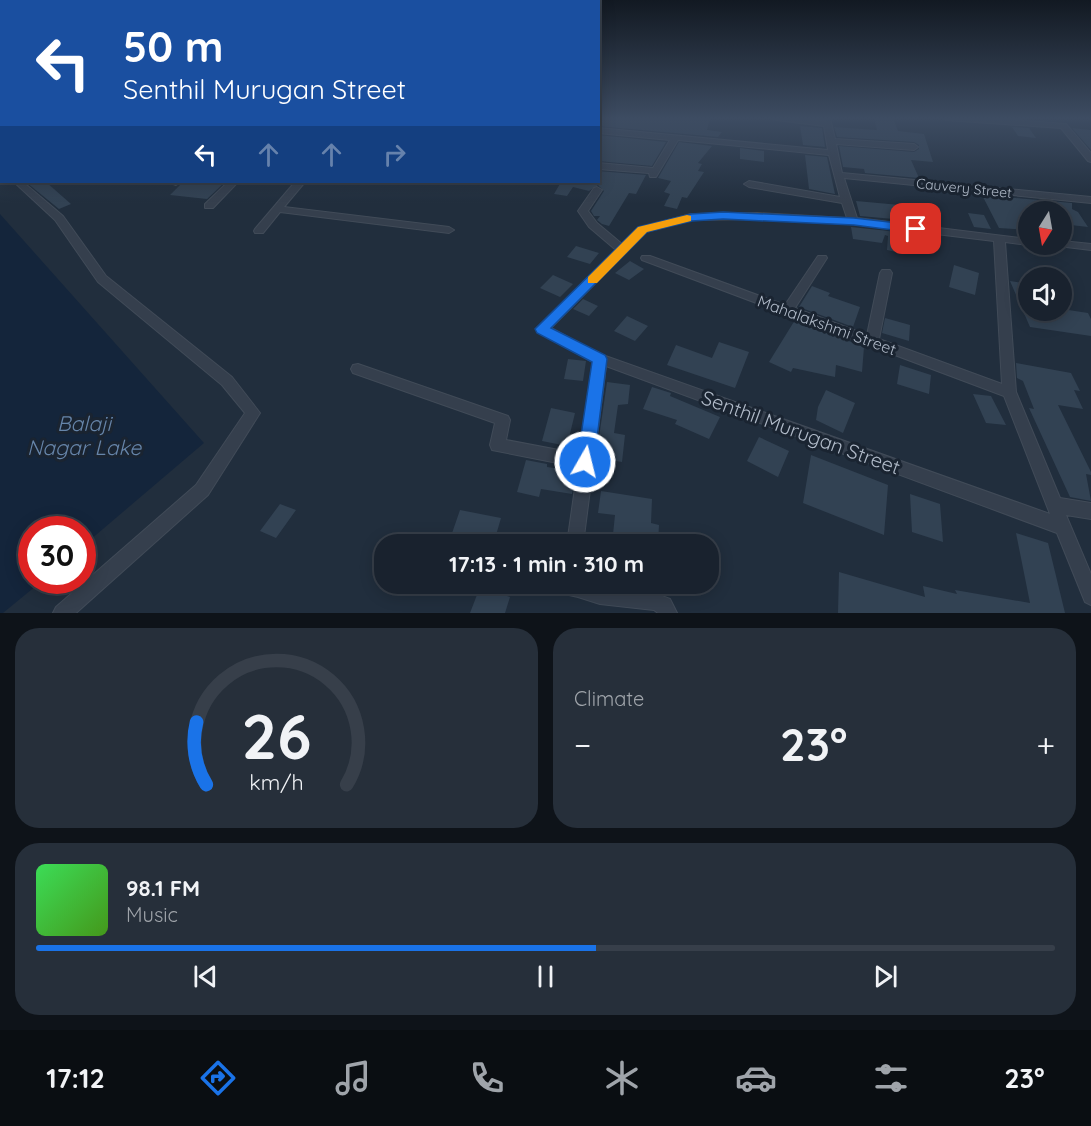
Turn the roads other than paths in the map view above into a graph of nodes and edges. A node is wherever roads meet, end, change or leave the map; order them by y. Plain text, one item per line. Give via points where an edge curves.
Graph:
1 (670, 147) edge
2 (766, 147) edge
3 (832, 147) edge
4 (909, 147) edge
5 (914, 147) dead end
6 (1080, 147) edge
7 (833, 153) junction
8 (1091, 159) edge
9 (600, 166) edge
10 (838, 175) junction
11 (19, 183) edge
12 (232, 183) edge
13 (299, 183) edge
14 (749, 184) dead end
15 (597, 190) dead end
16 (1091, 200) edge
17 (848, 201) junction
18 (209, 206) dead end
19 (277, 209) junction
20 (854, 221) junction
21 (449, 230) dead end
22 (259, 231) dead end
23 (999, 239) junction
24 (1018, 241) edge
25 (1072, 245) edge
26 (1091, 247) edge
27 (624, 250) junction
28 (646, 258) dead end
29 (822, 258) dead end
30 (886, 273) dead end
31 (788, 310) junction
32 (872, 341) junction
33 (600, 359) junction
34 (358, 369) dead end
35 (1009, 392) junction
36 (585, 462) junction
37 (1054, 505) junction
38 (1091, 512) edge
39 (1063, 527) junction
40 (576, 534) edge
41 (592, 594) edge
42 (1091, 596) edge
43 (62, 613) edge
44 (668, 613) edge

1 - 9 street via 654,174
2 - 7 street
3 - 7 street
4 - 5 street
6 - 8 street
7 - 10 street
10 - 16 street, Cauvery Street
10 - 17 street
11 - 43 street via 58,218 102,279 227,381 253,413 202,490
12 - 18 street
13 - 19 street
14 - 17 street
15 - 27 street via 583,211 592,225
17 - 20 street
19 - 21 street
19 - 22 street
20 - 23 street
20 - 27 street via 691,217 642,230
23 - 24 street
23 - 35 street
25 - 26 street
27 - 33 street, Senthil Murugan Street via 542,329
28 - 31 street, Mahalakshmi Street
29 - 31 street
30 - 32 street
31 - 32 street, Mahalakshmi Street
32 - 35 street, Mahalakshmi Street
33 - 36 street
33 - 39 street, Senthil Murugan Street
34 - 36 street via 503,420 497,445
35 - 37 street
36 - 40 street
37 - 38 street
37 - 39 street
39 - 42 street
41 - 44 street via 655,601 664,605

